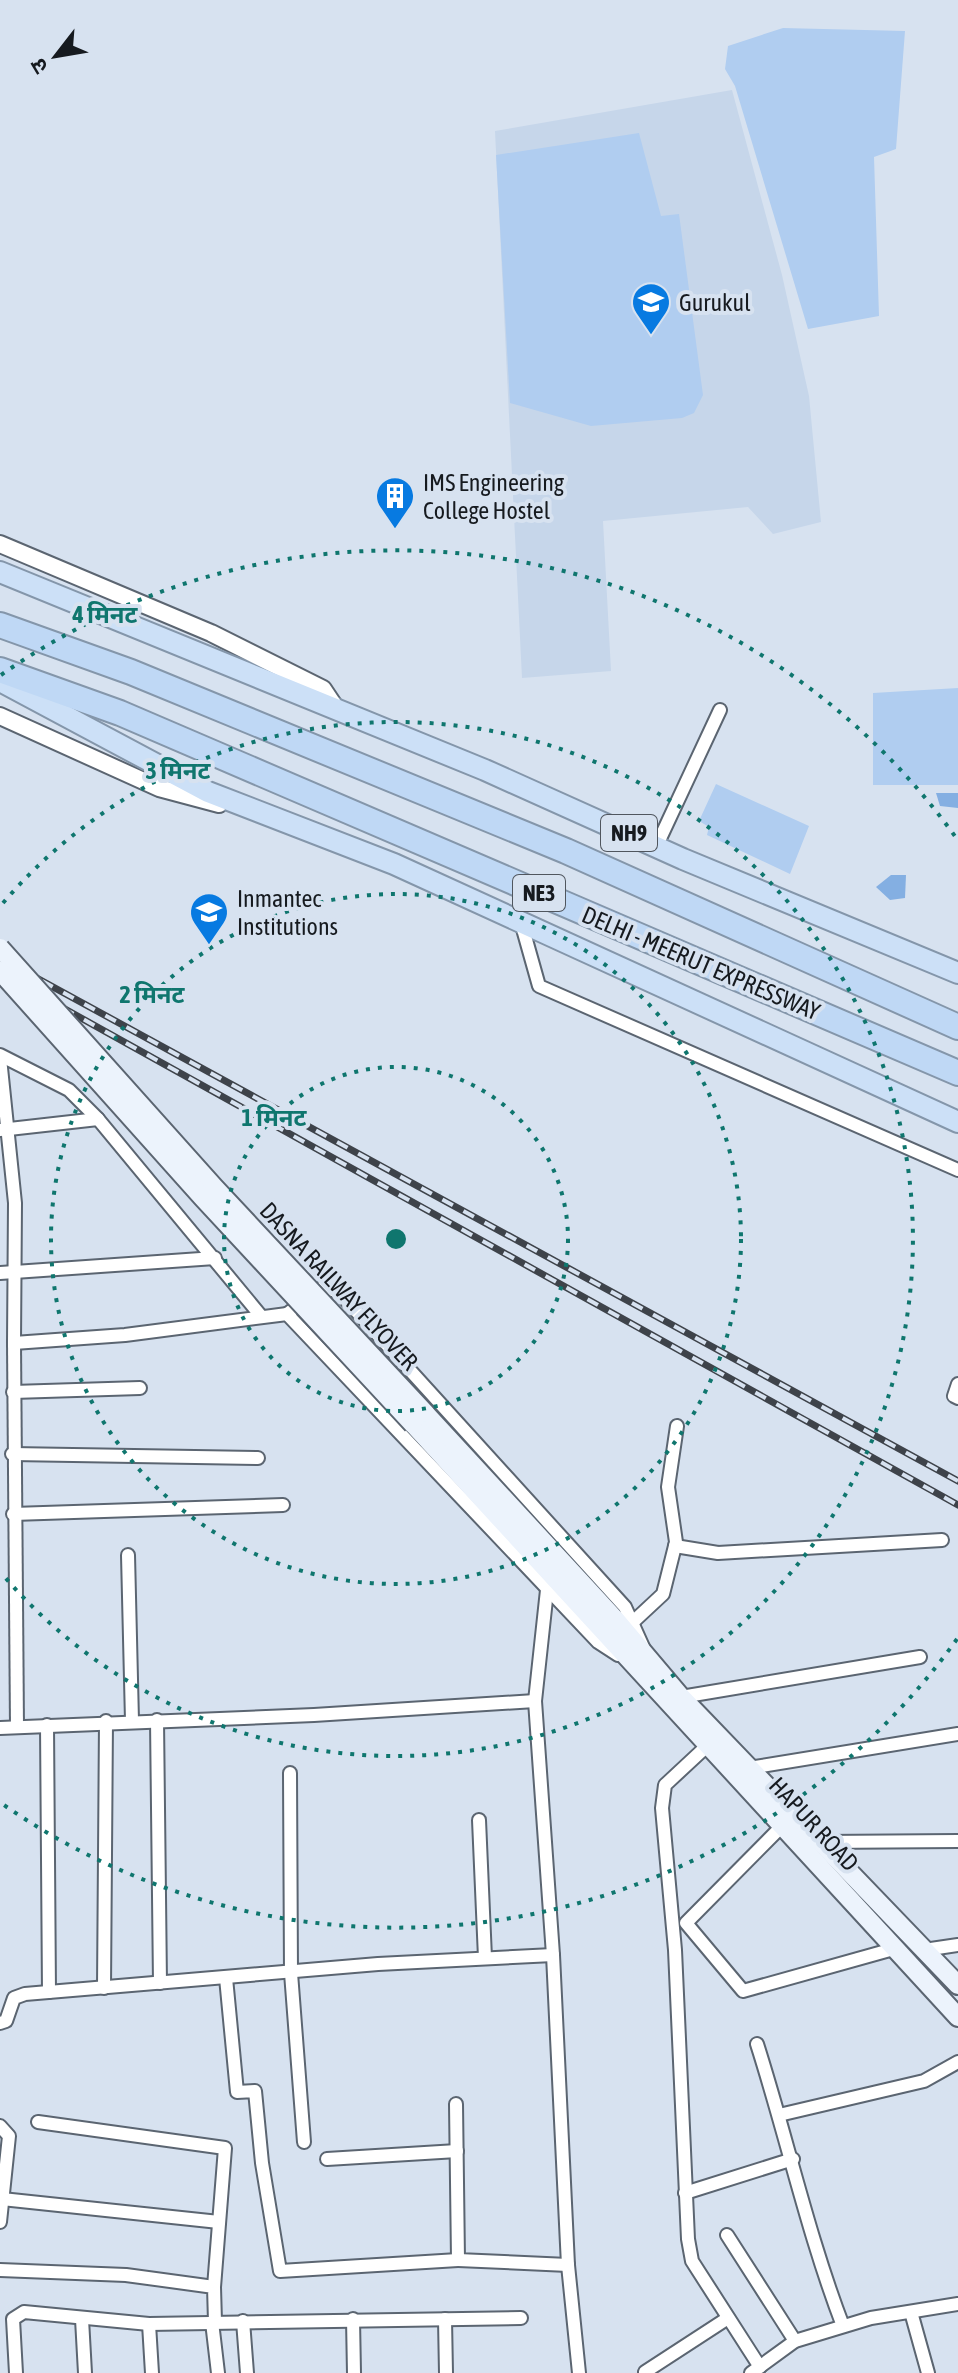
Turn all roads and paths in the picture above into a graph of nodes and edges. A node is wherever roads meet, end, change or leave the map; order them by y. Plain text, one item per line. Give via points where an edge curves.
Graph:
1 (0, 544) edge
2 (0, 572) edge
3 (0, 625) edge
4 (0, 670) edge
5 (0, 681) edge
6 (337, 710) junction
7 (720, 710) dead end
8 (0, 716) edge
9 (275, 818) junction
10 (657, 845) junction
11 (521, 922) junction
12 (0, 948) edge
13 (0, 971) edge
14 (958, 973) edge
15 (958, 1027) edge
16 (0, 1057) edge
17 (958, 1073) edge
18 (98, 1119) junction
19 (958, 1122) edge
20 (5, 1130) edge
21 (958, 1170) edge
22 (15, 1203) junction
23 (0, 1204) edge
24 (215, 1258) junction
25 (0, 1273) edge
26 (16, 1273) junction
27 (287, 1314) junction
28 (261, 1316) junction
29 (14, 1343) junction
30 (958, 1384) edge
31 (140, 1388) dead end
32 (13, 1392) junction
33 (958, 1398) edge
34 (6, 1422) edge
35 (677, 1426) dead end
36 (12, 1454) junction
37 (258, 1458) dead end
38 (283, 1505) dead end
39 (13, 1514) junction
40 (942, 1540) dead end
41 (675, 1546) junction
42 (128, 1555) dead end
43 (547, 1590) junction
44 (597, 1611) junction
45 (634, 1621) junction
46 (920, 1657) dead end
47 (640, 1660) junction
48 (681, 1697) junction
49 (535, 1701) junction
50 (157, 1720) junction
51 (106, 1721) junction
52 (132, 1721) junction
53 (47, 1725) junction
54 (17, 1727) junction
55 (0, 1728) edge
56 (958, 1734) edge
57 (708, 1745) junction
58 (749, 1768) junction
59 (290, 1773) dead end
60 (479, 1820) dead end
61 (783, 1825) junction
62 (958, 1841) edge
63 (821, 1842) junction
64 (958, 1945) edge
65 (897, 1948) junction
66 (924, 1950) junction
67 (553, 1955) junction
68 (485, 1958) junction
69 (291, 1973) junction
70 (226, 1978) junction
71 (160, 1983) junction
72 (958, 1985) edge
73 (104, 1988) junction
74 (49, 1992) junction
75 (958, 2017) edge
76 (0, 2023) edge
77 (757, 2044) dead end
78 (958, 2062) edge
79 (456, 2104) dead end
80 (779, 2115) junction
81 (38, 2122) dead end
82 (0, 2126) edge
83 (304, 2142) dead end
84 (457, 2151) junction
85 (327, 2159) dead end
86 (793, 2159) junction
87 (685, 2193) junction
88 (2, 2199) junction
89 (0, 2222) edge
90 (219, 2222) junction
91 (727, 2235) dead end
92 (458, 2260) junction
93 (568, 2265) junction
94 (0, 2270) edge
95 (214, 2287) junction
96 (958, 2304) edge
97 (0, 2311) edge
98 (911, 2312) junction
99 (16, 2315) junction
100 (521, 2318) dead end
101 (728, 2318) junction
102 (82, 2319) junction
103 (353, 2319) junction
104 (445, 2319) junction
105 (243, 2321) junction
106 (214, 2322) junction
107 (149, 2324) junction
108 (843, 2326) junction
109 (795, 2341) junction
110 (755, 2370) edge
111 (645, 2372) edge
112 (16, 2373) edge
113 (85, 2373) edge
114 (152, 2373) edge
115 (218, 2373) edge
116 (247, 2373) edge
117 (354, 2373) edge
118 (446, 2373) edge
119 (579, 2373) edge
120 (928, 2373) edge

1 - 6 street via 268,661 323,689
2 - 6 highway, NH9
3 - 15 highway, DELHI - MEERUT EXPRESSWAY / NE3 via 131,672 566,851
4 - 17 highway, DELHI - MEERUT EXPRESSWAY / NE3 via 120,713
5 - 9 highway via 208,792
6 - 10 highway, NH9
7 - 10 street
8 - 9 street via 159,788
9 - 11 highway
10 - 14 highway, NH9
11 - 19 highway
11 - 21 street via 539,986
12 - 44 main road, DASNA RAILWAY FLYOVER, bridge
13 - 44 main road, DASNA RAILWAY FLYOVER, bridge via 214,1210
16 - 18 street via 69,1090
16 - 20 street
18 - 20 street
18 - 24 street
20 - 22 street
22 - 23 street
22 - 26 street
24 - 26 street
24 - 28 street
25 - 26 street
26 - 29 street
27 - 28 street
27 - 43 street
27 - 45 street via 321,1288 338,1291
28 - 29 street via 125,1335
29 - 32 street
30 - 33 street
31 - 32 street
32 - 34 street
34 - 36 street
35 - 41 street via 668,1487
36 - 37 street
36 - 39 street
38 - 39 street
39 - 54 street
40 - 41 street via 718,1553
41 - 45 street via 663,1594
42 - 52 street
43 - 47 street via 598,1642
43 - 49 street
44 - 47 main road, DASNA RAILWAY FLYOVER
45 - 47 street
46 - 48 street
47 - 48 main road, HAPUR ROAD
47 - 57 main road, HAPUR ROAD
48 - 58 main road, HAPUR ROAD
49 - 50 street
49 - 67 street
50 - 52 street
50 - 71 street
51 - 52 street
51 - 53 street
51 - 73 street
53 - 54 street
53 - 74 street
54 - 55 street
56 - 58 street
57 - 61 main road, HAPUR ROAD
57 - 87 street via 665,1785 662,1808 675,1950
58 - 63 main road, HAPUR ROAD
59 - 69 street
60 - 68 street
61 - 65 main road, HAPUR ROAD
61 - 65 street via 686,1923 743,1991
62 - 63 street
63 - 66 main road, HAPUR ROAD
64 - 66 street
65 - 75 main road, HAPUR ROAD
66 - 72 main road, HAPUR ROAD
67 - 68 street
67 - 93 street
68 - 69 street
69 - 70 street
69 - 83 street
70 - 71 street
70 - 92 street via 237,2092 255,2091 280,2271
71 - 73 street
73 - 74 street
74 - 76 street via 14,1998 6,2021
77 - 80 street
78 - 80 street via 924,2081
79 - 84 street
80 - 86 street
81 - 90 street via 225,2148
82 - 88 street via 9,2136
84 - 85 street
84 - 92 street
86 - 87 street
86 - 108 street via 824,2277
87 - 101 street via 692,2261
88 - 89 street
88 - 90 street
90 - 95 street
91 - 109 street
92 - 93 street
93 - 119 street
94 - 95 street via 126,2275
95 - 106 street
96 - 98 street
97 - 99 street
98 - 108 street
98 - 120 street
99 - 102 street
99 - 112 street
100 - 104 street
101 - 110 street
101 - 111 street
102 - 107 street
102 - 113 street
103 - 104 street
103 - 105 street
103 - 117 street
104 - 118 street
105 - 106 street
105 - 116 street
106 - 107 street
106 - 115 street
107 - 114 street
108 - 109 street
109 - 110 street

